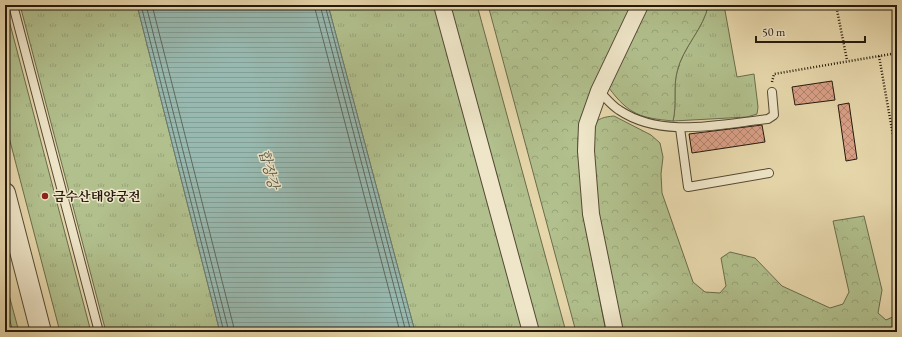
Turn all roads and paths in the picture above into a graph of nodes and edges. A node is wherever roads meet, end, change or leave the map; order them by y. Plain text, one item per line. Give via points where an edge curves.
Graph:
1 (13, 5) edge
2 (442, 5) edge
3 (640, 5) edge
4 (836, 5) edge
5 (897, 53) edge
6 (879, 56) junction
7 (847, 60) junction
8 (599, 91) junction
9 (772, 92) joint
10 (680, 128) junction
11 (897, 158) edge
12 (769, 173) dead end
13 (5, 193) edge
14 (41, 332) edge
15 (99, 332) edge
16 (531, 332) edge
17 (615, 332) edge

1 - 15 lane
2 - 16 street
3 - 8 street
4 - 7 path
5 - 6 path
6 - 7 path
6 - 11 path
7 - 9 path via 774,74
8 - 10 lane via 618,109 634,118
8 - 17 street via 587,125 586,151 591,214
9 - 10 lane via 774,115 768,118
10 - 12 lane via 688,187
13 - 14 street

